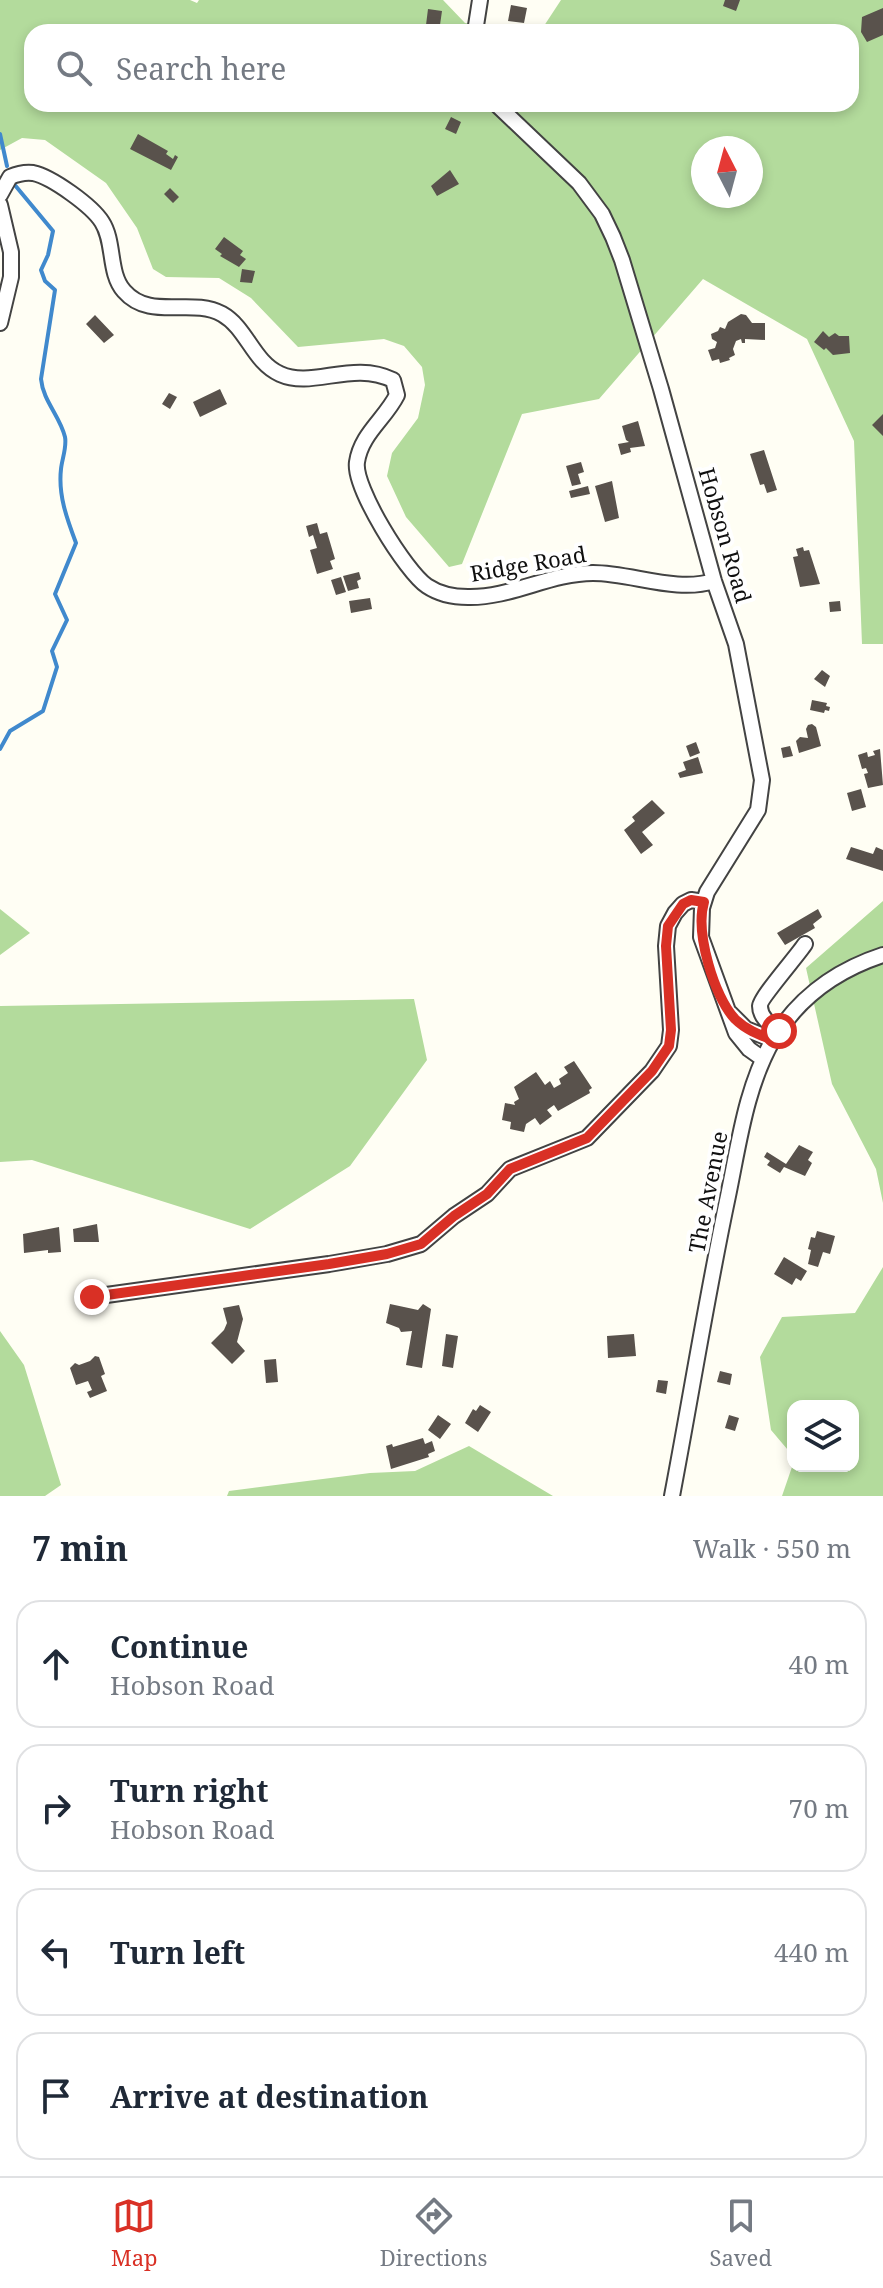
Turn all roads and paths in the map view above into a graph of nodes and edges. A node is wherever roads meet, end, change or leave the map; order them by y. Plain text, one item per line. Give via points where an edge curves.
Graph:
1 (480, 0) edge
2 (476, 24) edge
3 (504, 112) edge
4 (0, 195) edge
5 (0, 205) edge
6 (0, 323) edge
7 (714, 581) junction
8 (704, 902) junction
9 (805, 944) dead end
10 (883, 955) edge
11 (727, 1010) junction
12 (776, 1036) junction
13 (763, 1059) junction
14 (92, 1297) dead end
15 (672, 1496) edge

1 - 2 street
3 - 7 street, Hobson Road via 579,183 613,237
4 - 7 street, Ridge Road via 10,177 24,172 54,183 102,222 124,291 142,304 202,307 222,314 281,375 310,378 356,371 393,380 397,395 369,432 356,466 403,563 433,590 469,597 592,573 688,584
5 - 6 street via 11,277
7 - 8 street, Hobson Road via 736,644 762,780 758,810
8 - 11 street, Hobson Road via 701,937
8 - 14 street via 683,904 668,926 669,1046 587,1138 510,1169 487,1194 421,1244 329,1264
9 - 12 street via 760,1006
10 - 12 street, The Avenue via 834,976 807,997
11 - 12 street via 746,1029
11 - 13 street, Hobson Road via 743,1043
12 - 13 street, The Avenue
13 - 15 street, The Avenue via 739,1143

